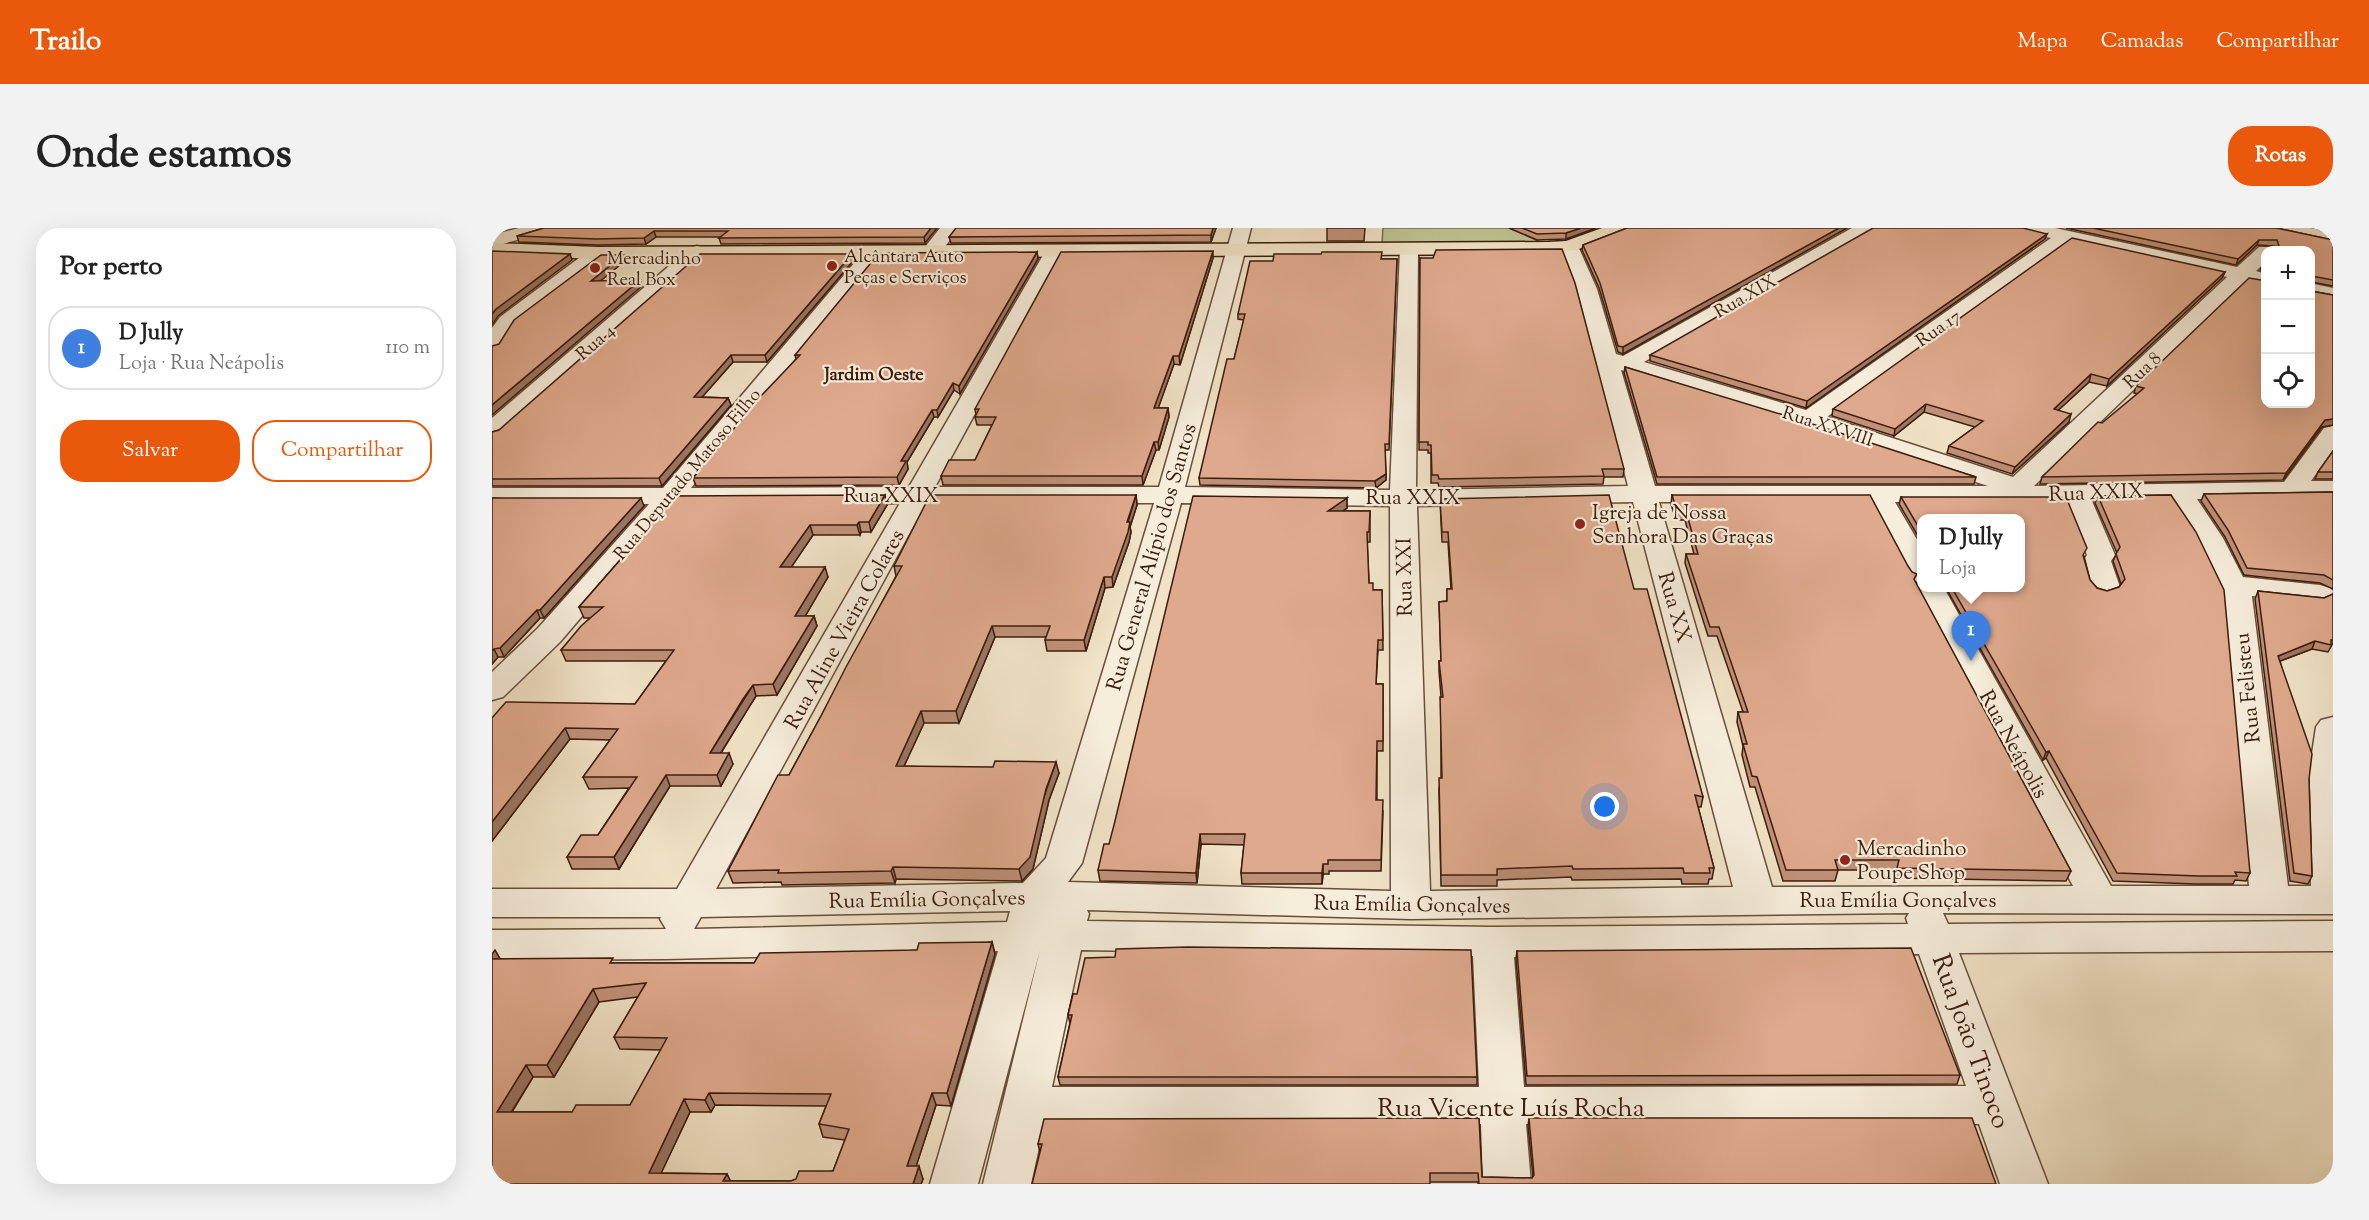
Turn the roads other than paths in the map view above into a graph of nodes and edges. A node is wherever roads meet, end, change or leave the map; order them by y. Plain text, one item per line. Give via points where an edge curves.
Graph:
1 (540, 228) edge
2 (951, 228) edge
3 (1619, 228) edge
4 (1865, 228) edge
5 (2029, 228) edge
6 (2285, 228) edge
7 (2067, 236) junction
8 (2333, 238) edge
9 (1239, 239) edge
10 (492, 241) edge
11 (1569, 246) junction
12 (2270, 246) edge
13 (492, 249) edge
14 (1409, 249) junction
15 (1055, 250) junction
16 (697, 252) junction
17 (874, 252) junction
18 (931, 252) junction
19 (598, 253) junction
20 (2261, 263) edge
21 (2255, 277) edge
22 (2315, 290) edge
23 (2333, 294) edge
24 (492, 345) edge
25 (1615, 361) junction
26 (1809, 419) junction
27 (492, 431) edge
28 (2333, 433) edge
29 (2018, 487) junction
30 (2292, 489) junction
31 (2333, 489) edge
32 (2177, 490) junction
33 (1877, 493) junction
34 (1643, 494) junction
35 (2063, 494) junction
36 (671, 495) junction
37 (919, 495) junction
38 (1170, 495) junction
39 (495, 498) edge
40 (1403, 498) junction
41 (1917, 565) edge
42 (2232, 585) junction
43 (2105, 587) dead end
44 (1931, 592) edge
45 (2320, 594) dead end
46 (492, 690) edge
47 (2333, 727) edge
48 (1918, 899) junction
49 (1756, 900) junction
50 (2100, 900) junction
51 (2270, 901) junction
52 (492, 903) edge
53 (689, 903) junction
54 (1052, 905) junction
55 (1411, 905) junction
56 (2332, 912) edge
57 (1550, 923) junction
58 (1934, 938) junction
59 (1493, 942) junction
60 (666, 944) junction
61 (492, 945) edge
62 (1996, 1106) junction
63 (1026, 1107) junction
64 (1503, 1108) junction
65 (954, 1184) edge
66 (1007, 1184) edge
67 (1507, 1184) edge
68 (2024, 1184) edge

1 - 10 street
2 - 18 street
3 - 11 main road
4 - 25 street, Rua XIX
5 - 7 street
6 - 8 street
6 - 12 street, Rua 8
7 - 21 street
7 - 26 street, Rua 17
9 - 14 main road
9 - 15 main road
9 - 38 street, Rua General Alípio dos Santos
11 - 14 main road
11 - 25 street, Rua XX
13 - 19 main road
14 - 40 street, Rua XXI
15 - 18 main road
15 - 37 street, Rua Aline Vieira Colares
16 - 17 main road
16 - 19 main road
16 - 27 street, Rua 4
17 - 18 main road
17 - 36 street, Rua Deputado Matoso Filho
19 - 24 street via 507,321
20 - 21 street, Rua 8
21 - 29 street, Rua 8
22 - 23 street
25 - 26 street, Rua XXVIII
25 - 34 street, Rua XX
26 - 29 street, Rua XXVIII
28 - 30 street
29 - 35 street, Rua XXVIII
30 - 31 street, Rua XXIX
30 - 32 street, Rua XXIX
32 - 35 street, Rua XXIX
32 - 42 street, Rua Felisteu via 2209,538
33 - 34 street, Rua XXIX
33 - 35 street, Rua XXIX
33 - 41 street
34 - 40 street, Rua XXIX
34 - 49 street, Rua XX
35 - 43 street via 2097,542 2101,555 2097,561
36 - 37 street, Rua XXIX
36 - 39 street, Rua XXIX
36 - 46 street, Rua Deputado Matoso Filho via 549,635
37 - 38 street, Rua XXIX
37 - 53 street, Rua Aline Vieira Colares
38 - 40 street, Rua XXIX
38 - 54 street, Rua General Alípio dos Santos
40 - 55 street, Rua XXI
42 - 45 street
42 - 51 street, Rua Felisteu via 2238,597
44 - 50 street, Rua Neápolis
47 - 56 street via 2325,787
48 - 49 street, Rua Emília Gonçalves
48 - 50 street, Rua Emília Gonçalves
48 - 58 street, Rua João Tinoco
49 - 57 street, Rua Emília Gonçalves
50 - 51 street, Rua Emília Gonçalves
51 - 56 street, Rua Emília Gonçalves
52 - 53 street, Rua Emília Gonçalves
53 - 54 street, Rua Emília Gonçalves
53 - 60 street, Rua Aline Vieira Colares
54 - 55 street, Rua Emília Gonçalves
54 - 59 street, Rua Emília Gonçalves
54 - 60 street, Rua Emília Gonçalves
54 - 63 street, Rua General Alípio dos Santos
54 - 65 street, Rua General Alípio dos Santos
55 - 57 street, Rua Emília Gonçalves
56 - 58 street, Rua Emília Gonçalves
57 - 58 street, Rua Emília Gonçalves
57 - 59 street, Rua Emília Gonçalves
58 - 62 street, Rua João Tinoco
59 - 64 street
60 - 61 street, Rua Emília Gonçalves
62 - 64 street, Rua Vicente Luís Rocha
62 - 68 street, Rua João Tinoco
63 - 64 street, Rua Vicente Luís Rocha
63 - 66 street, Rua General Alípio dos Santos
64 - 67 street

